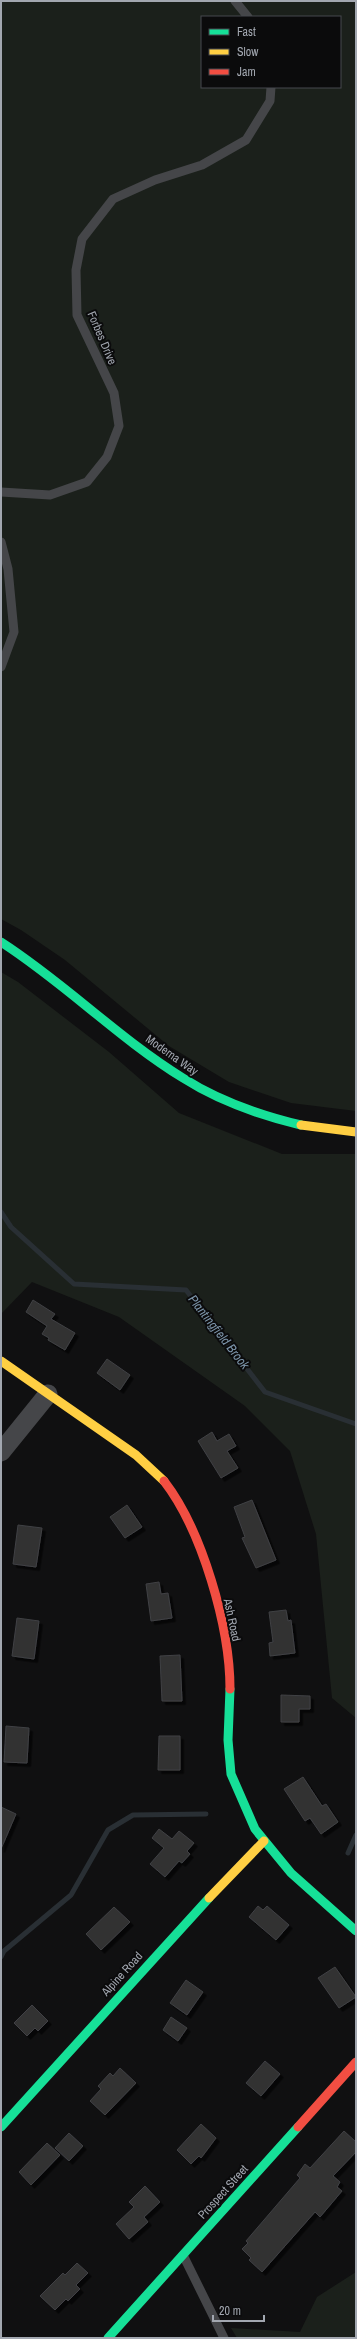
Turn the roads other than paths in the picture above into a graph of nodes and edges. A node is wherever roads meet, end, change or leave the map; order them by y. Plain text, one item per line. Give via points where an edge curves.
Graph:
1 (235, 1) edge
2 (247, 16) edge
3 (271, 88) edge
4 (1, 492) edge
5 (1, 542) edge
6 (1, 668) edge
7 (1, 942) edge
8 (356, 1132) edge
9 (1, 1361) edge
10 (48, 1394) junction
11 (1, 1452) edge
12 (264, 1841) junction
13 (356, 1931) edge
14 (356, 2062) edge
15 (1, 2127) edge
16 (182, 2255) junction
17 (108, 2338) edge
18 (224, 2338) edge

1 - 2 lane
3 - 4 lane, Forbes Drive via 270,101 246,140 202,165 155,180 113,199 82,239 76,270 77,315 114,393 119,426 107,456 87,482 50,495
5 - 6 lane via 8,569 14,632
7 - 8 street, Moderna Way via 57,980 161,1064 213,1096 263,1116 286,1122 333,1131
9 - 10 street, Ash Road
10 - 11 street
10 - 12 street, Ash Road via 151,1468 166,1484 182,1509 199,1547 225,1642 230,1681 228,1737 231,1775 257,1832
12 - 13 street, Ash Road via 283,1865
12 - 15 street, Alpine Road via 185,1922
14 - 16 street, Prospect Street
16 - 17 street, Prospect Street
16 - 18 lane

